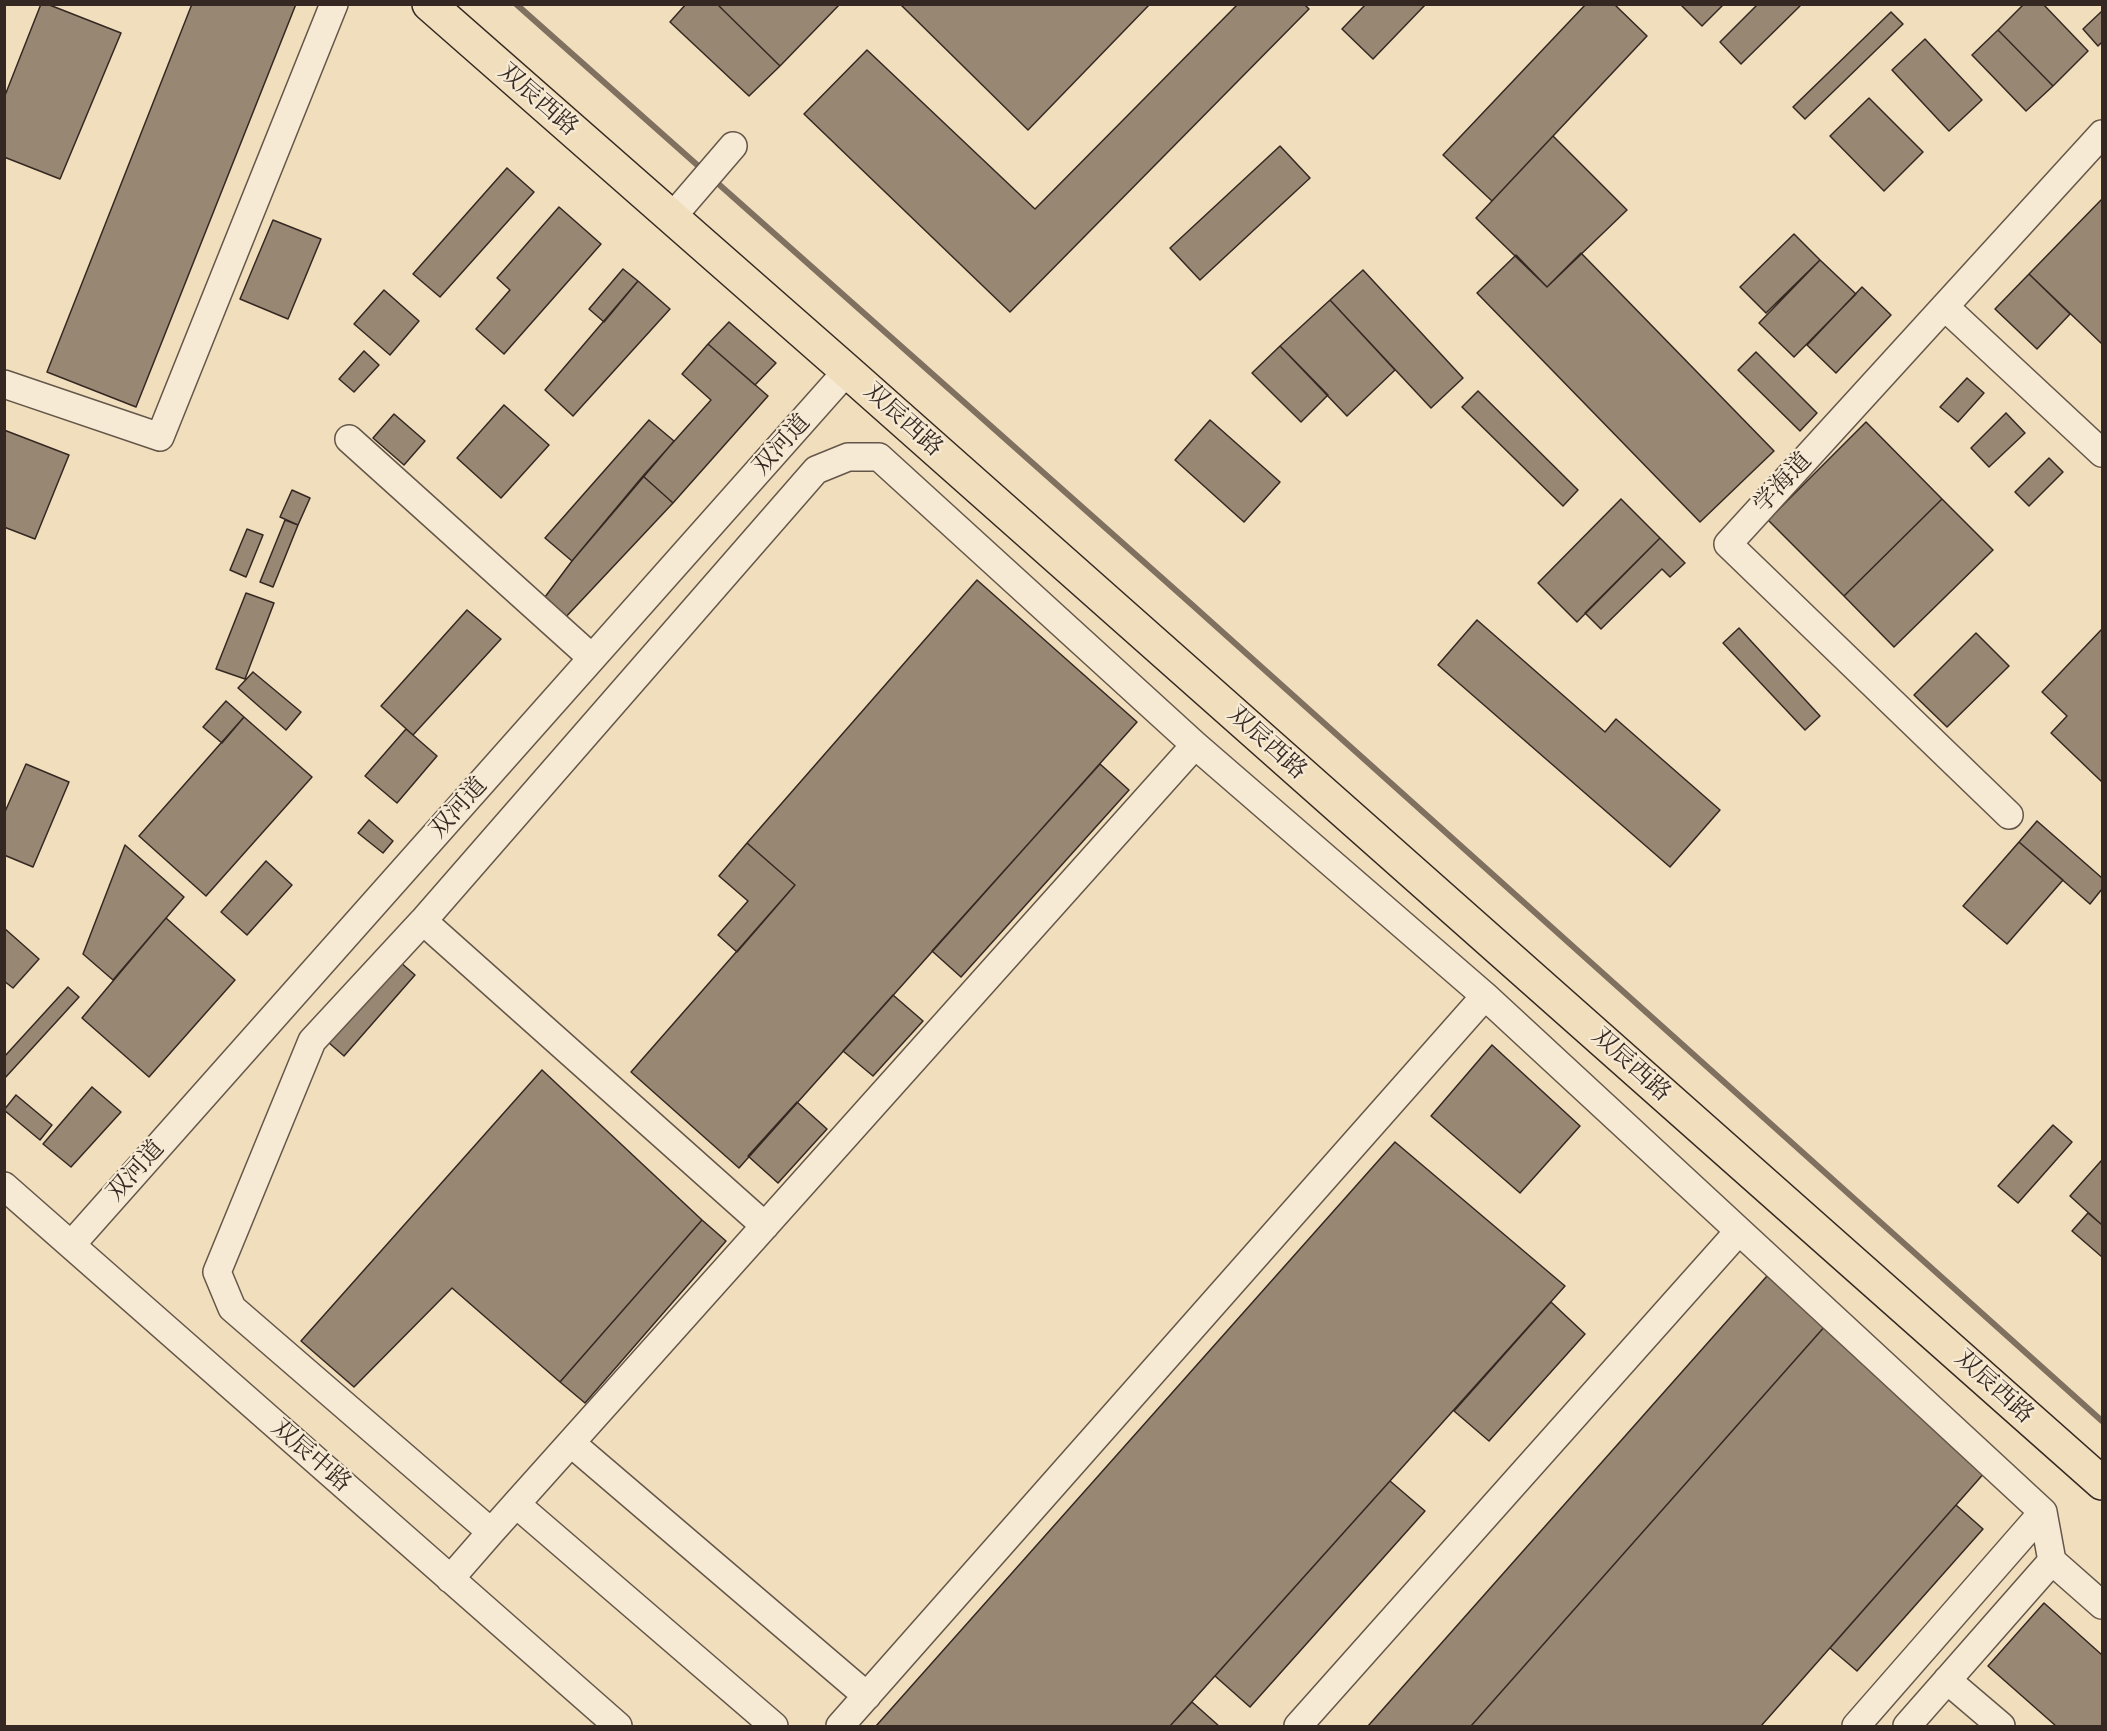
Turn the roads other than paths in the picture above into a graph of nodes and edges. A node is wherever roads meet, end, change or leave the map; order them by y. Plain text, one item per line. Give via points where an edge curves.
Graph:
1 (334, 4) edge
2 (429, 4) edge
3 (2103, 134) edge
4 (733, 146) dead end
5 (672, 218) junction
6 (1945, 307) junction
7 (847, 371) junction
8 (4, 384) edge
9 (349, 439) dead end
10 (2103, 453) edge
11 (592, 658) junction
12 (1195, 745) junction
13 (2009, 815) dead end
14 (423, 921) junction
15 (1485, 996) junction
16 (4, 1186) edge
17 (765, 1226) junction
18 (1739, 1231) junction
19 (71, 1245) junction
20 (571, 1443) junction
21 (2103, 1483) edge
22 (516, 1504) junction
23 (2043, 1512) junction
24 (491, 1532) junction
25 (2052, 1561) junction
26 (450, 1579) junction
27 (2103, 1605) edge
28 (1947, 1680) junction
29 (867, 1696) junction
30 (618, 1726) edge
31 (774, 1726) edge
32 (840, 1726) edge
33 (1298, 1726) edge
34 (1856, 1726) edge
35 (1907, 1726) edge
36 (2001, 1726) edge

1 - 8 street via 160,437
2 - 5 main road, 双辰西路
3 - 6 street, 学海道
4 - 5 street
5 - 7 main road, 双辰西路
6 - 10 street
6 - 13 street, 学海道 via 1728,544
7 - 11 street, 双河道
7 - 21 main road, 双辰西路
9 - 11 street
11 - 19 street, 双河道
12 - 14 street via 879,457 848,456 816,470
12 - 15 street
12 - 17 street
14 - 17 street
14 - 24 street via 312,1041 217,1272 232,1308
15 - 18 street
15 - 29 street
16 - 19 street, 双辰中路
17 - 20 street
18 - 23 street
18 - 33 street
19 - 26 street, 双辰中路
20 - 22 street
20 - 29 street
22 - 24 street
22 - 31 street
23 - 25 street
23 - 34 street
24 - 26 street
25 - 27 street
25 - 28 street
26 - 30 street, 双辰中路
28 - 35 street
28 - 36 street
29 - 32 street

